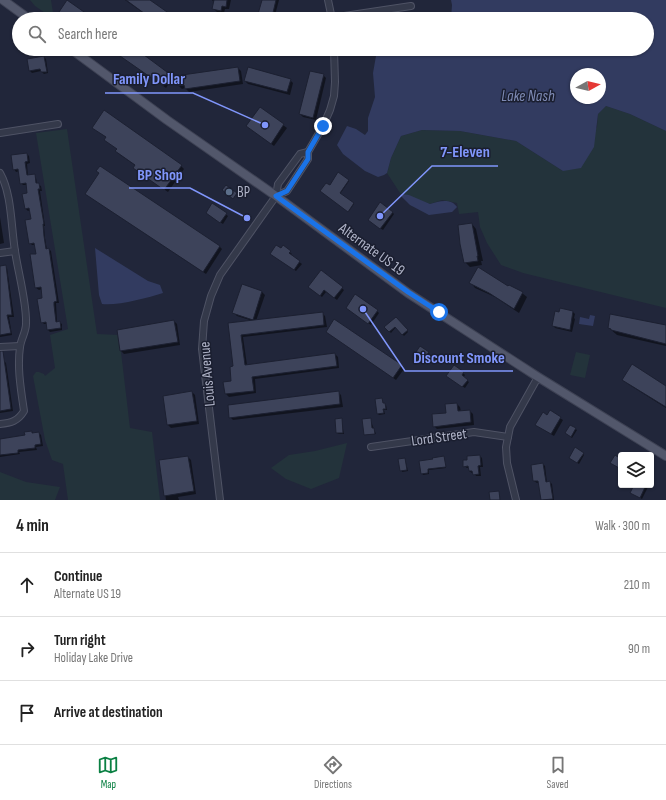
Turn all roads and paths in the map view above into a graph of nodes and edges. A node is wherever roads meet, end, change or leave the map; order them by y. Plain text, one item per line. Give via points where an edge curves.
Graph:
1 (5, 0) edge
2 (328, 0) edge
3 (411, 6) dead end
4 (20, 12) edge
5 (330, 12) edge
6 (371, 12) edge
7 (80, 56) edge
8 (335, 56) edge
9 (58, 124) dead end
10 (0, 133) edge
11 (308, 152) junction
12 (0, 173) edge
13 (276, 196) junction
14 (15, 251) junction
15 (0, 253) edge
16 (20, 346) junction
17 (0, 347) edge
18 (538, 377) junction
19 (0, 424) edge
20 (508, 437) junction
21 (371, 447) dead end
22 (666, 456) edge
23 (220, 500) edge
24 (516, 500) edge

1 - 4 main road
2 - 5 street
3 - 6 street
7 - 13 main road, Alternate US 19
8 - 11 street via 334,96 323,126
9 - 10 street
11 - 13 street via 308,159 287,191
11 - 13 street via 300,154 278,184
12 - 14 street via 5,182
13 - 18 main road, Alternate US 19 via 408,292
13 - 23 street, Louis Avenue via 220,275 204,320 202,352
14 - 15 street
14 - 16 street via 26,324
16 - 17 street
16 - 19 street via 19,376 24,411 11,422
18 - 20 street via 510,427
18 - 22 main road, Alternate US 19
20 - 21 street, Lord Street via 474,432
20 - 24 street via 507,463

